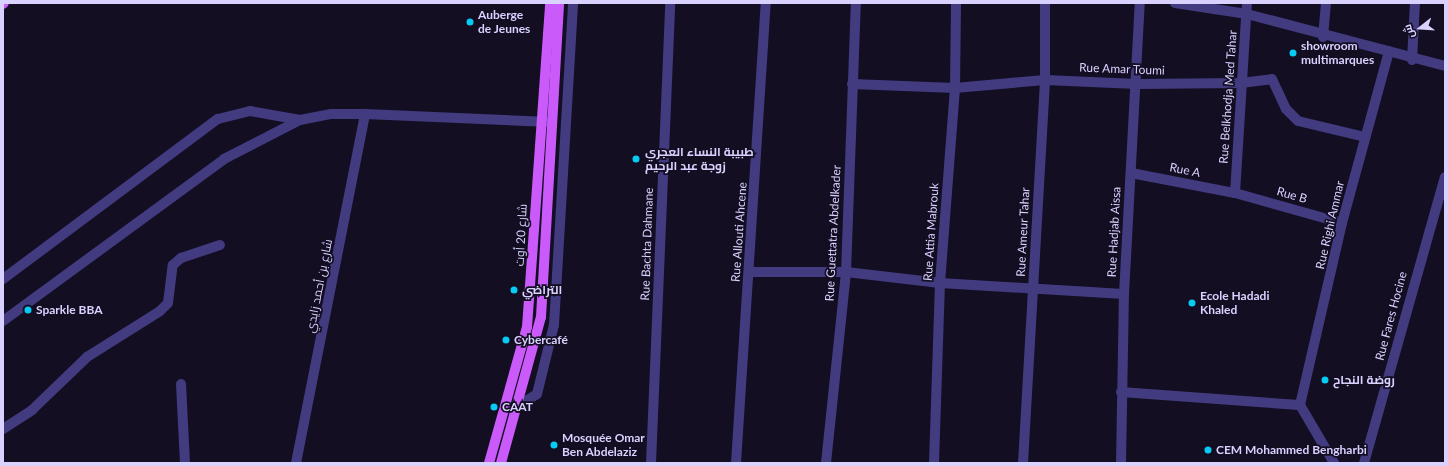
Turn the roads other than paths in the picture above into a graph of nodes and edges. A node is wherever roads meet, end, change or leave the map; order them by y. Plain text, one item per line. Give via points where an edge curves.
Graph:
1 (550, 3) edge
2 (559, 3) edge
3 (573, 3) edge
4 (670, 3) edge
5 (766, 3) edge
6 (856, 3) edge
7 (956, 3) edge
8 (1045, 3) edge
9 (1140, 3) edge
10 (1175, 3) edge
11 (1247, 3) edge
12 (1326, 3) edge
13 (1415, 3) edge
14 (1247, 14) junction
15 (1324, 37) junction
16 (1389, 51) junction
17 (1412, 60) junction
18 (1445, 66) edge
19 (1045, 80) junction
20 (1241, 83) junction
21 (852, 84) junction
22 (1137, 84) junction
23 (955, 88) junction
24 (365, 114) junction
25 (300, 120) junction
26 (540, 122) junction
27 (552, 122) junction
28 (565, 122) junction
29 (1365, 137) junction
30 (1130, 173) junction
31 (1445, 177) edge
32 (1235, 193) junction
33 (1342, 223) junction
34 (220, 245) dead end
35 (750, 272) junction
36 (846, 272) junction
37 (3, 279) edge
38 (940, 283) junction
39 (1032, 287) junction
40 (1124, 294) junction
41 (3, 322) edge
42 (181, 384) dead end
43 (1121, 392) junction
44 (1300, 405) junction
45 (518, 406) junction
46 (3, 429) edge
47 (185, 463) edge
48 (296, 463) edge
49 (489, 463) edge
50 (501, 463) edge
51 (651, 463) edge
52 (736, 463) edge
53 (826, 463) edge
54 (934, 463) edge
55 (1023, 463) edge
56 (1121, 463) edge
57 (1334, 463) edge
58 (1364, 463) edge

1 - 26 main road, شارع 20 أوت
2 - 27 main road, شارع 20 أوت
3 - 28 street
4 - 51 street, Rue Bachta Dahmane
5 - 35 street, Rue Allouti Ahcene
6 - 21 street, Rue Guettatra Abdelkader
7 - 23 street, Rue Attia Mabrouk
8 - 19 street, Rue Ameur Tahar
9 - 22 street, Rue Hadjab Aissa
10 - 14 street
11 - 14 street, Rue Belkhodja Med Tahar
12 - 15 street
13 - 17 street
14 - 15 street
14 - 20 street, Rue Belkhodja Med Tahar
15 - 16 street
16 - 17 street
16 - 29 street, Rue Righi Ammar
17 - 18 street
19 - 22 street, Rue Amar Toumi
19 - 23 street, Rue Amar Toumi
19 - 39 street, Rue Ameur Tahar
20 - 22 street, Rue Amar Toumi
20 - 29 street, Rue Amar Toumi via 1272,79 1286,109 1298,121
20 - 32 street, Rue Belkhodja Med Tahar
21 - 23 street, Rue Amar Toumi
21 - 36 street, Rue Guettatra Abdelkader
22 - 30 street, Rue Hadjab Aissa
23 - 38 street, Rue Attia Mabrouk
24 - 25 street via 331,114
24 - 26 street
24 - 48 street, شارع بن أحمد زايدي
25 - 37 street via 250,111 218,119
25 - 41 street via 224,159
26 - 27 street
26 - 49 main road, شارع 20 أوت via 527,327
27 - 28 street
27 - 45 main road, شارع 20 أوت via 541,317
28 - 45 street via 552,339 537,394
29 - 33 street, Rue Righi Ammar
30 - 32 street, Rue A
30 - 40 street, Rue Hadjab Aissa
31 - 58 street, Rue Fares Hocine
32 - 33 street, Rue B
33 - 44 street, Rue Righi Ammar
34 - 46 street via 181,258 173,265 168,303 160,311 87,357 32,410
35 - 36 street
35 - 52 street, Rue Allouti Ahcene
36 - 38 street
36 - 53 street, Rue Guettatra Abdelkader
38 - 39 street
38 - 54 street, Rue Attia Mabrouk
39 - 40 street
39 - 55 street, Rue Ameur Tahar
40 - 43 street, Rue Hadjab Aissa
42 - 47 street
43 - 44 street
43 - 56 street, Rue Hadjab Aissa
44 - 57 street
45 - 50 main road, شارع 20 أوت

